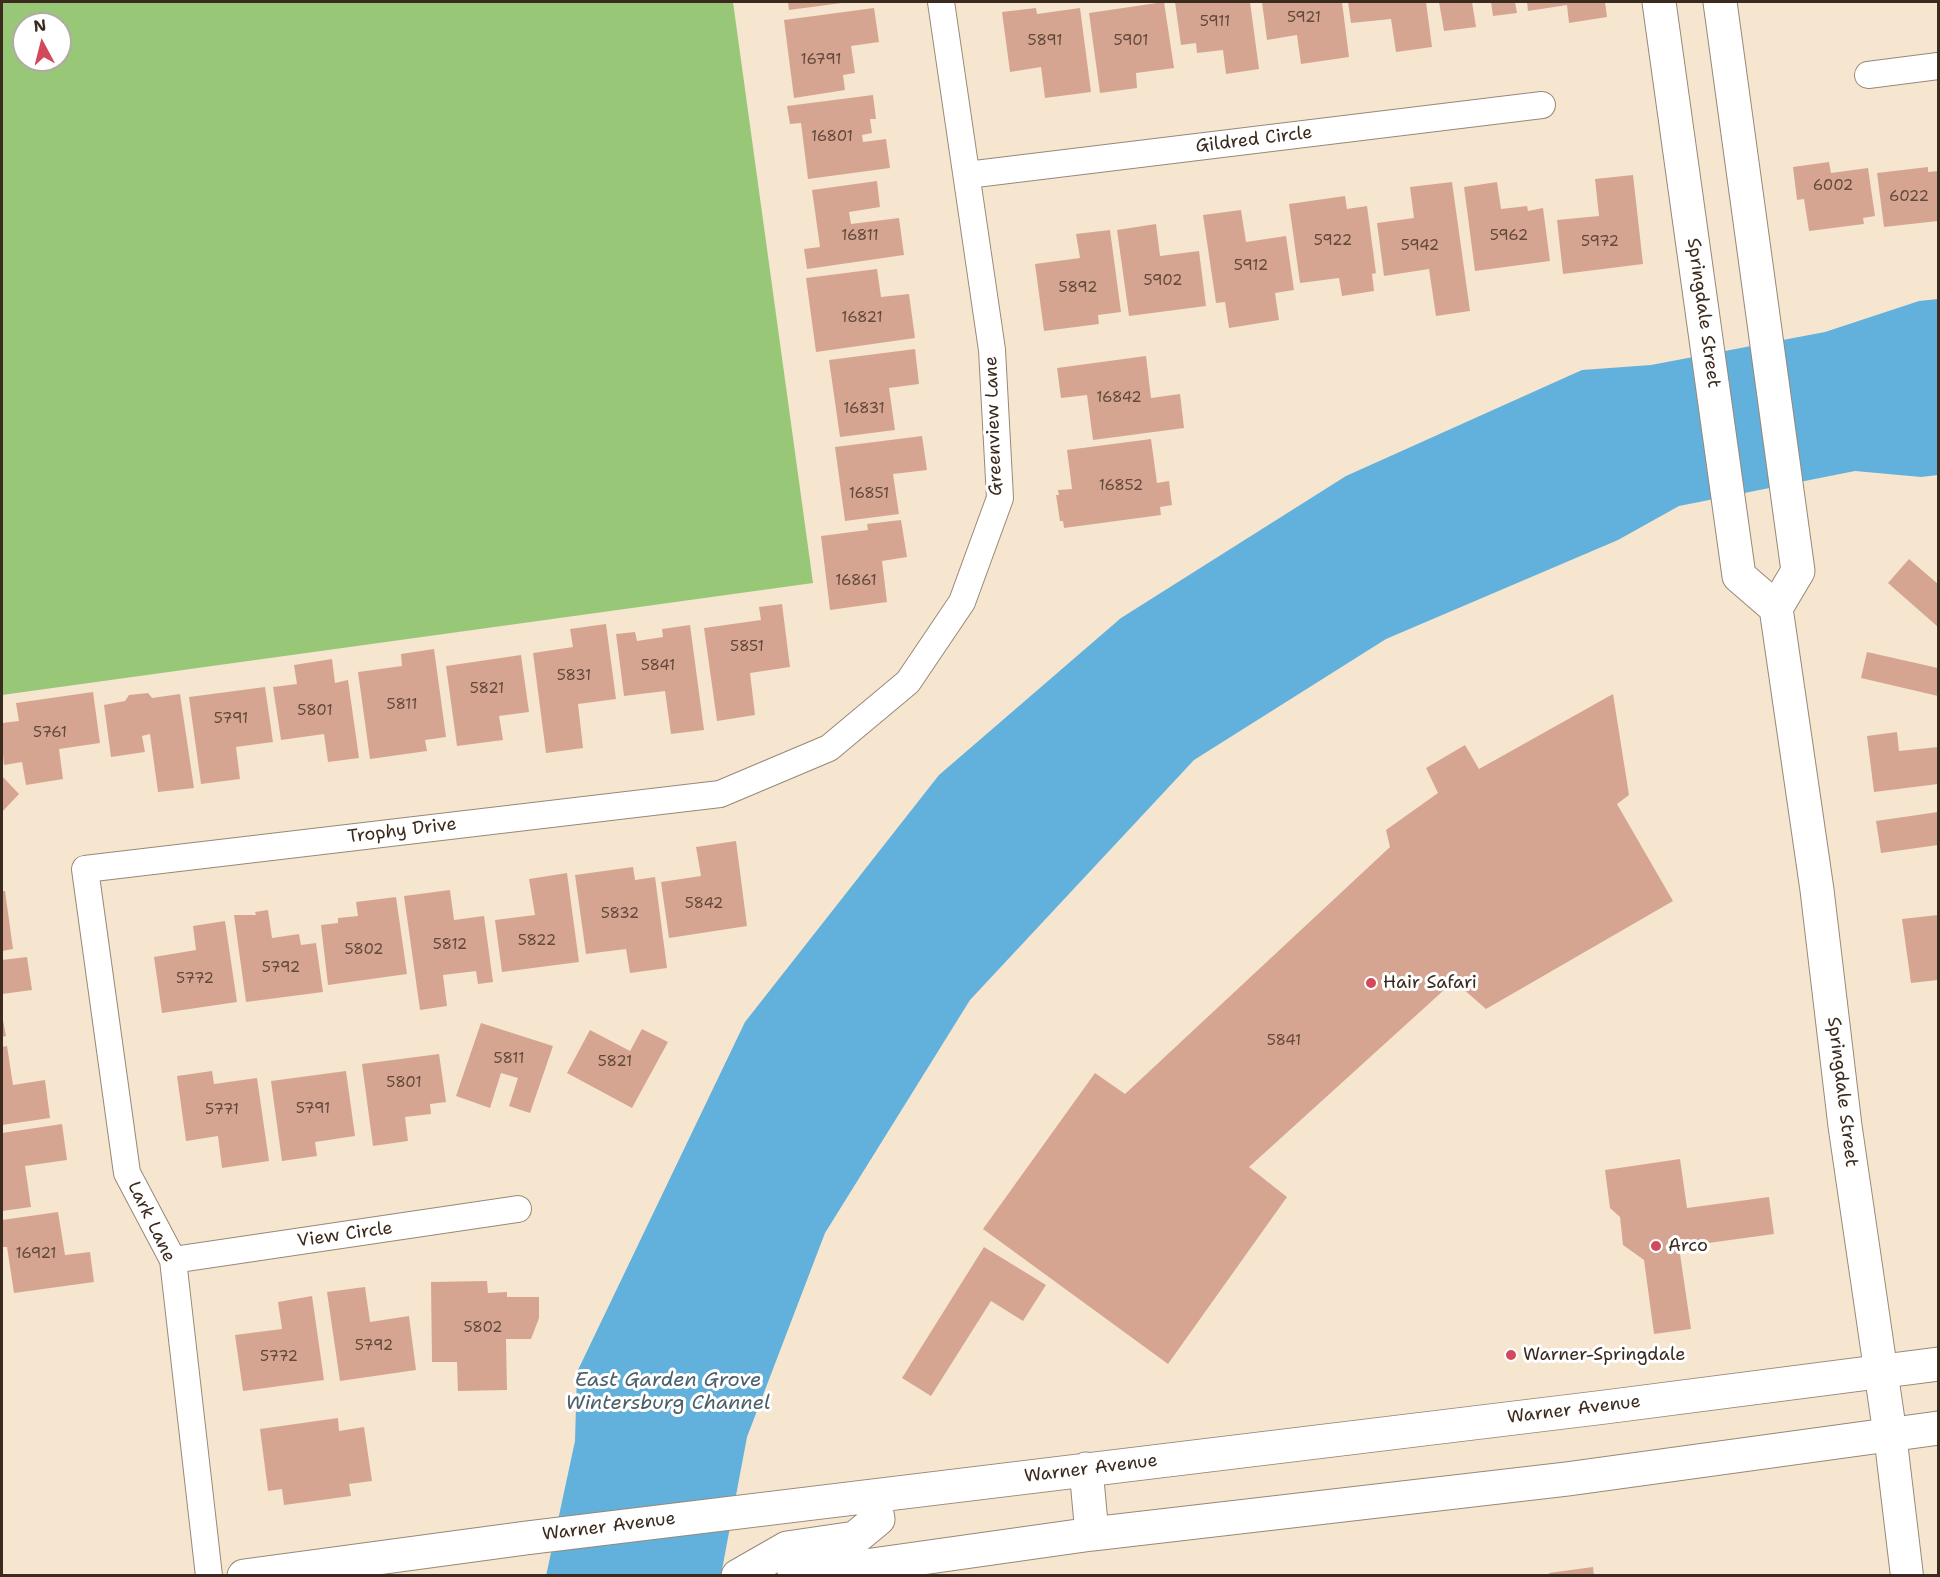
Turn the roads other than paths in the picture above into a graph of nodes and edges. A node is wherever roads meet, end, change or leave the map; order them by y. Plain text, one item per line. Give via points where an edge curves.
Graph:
1 (942, 2) edge
2 (1659, 2) edge
3 (1719, 2) edge
4 (1938, 66) edge
5 (1868, 75) dead end
6 (1542, 105) dead end
7 (967, 175) junction
8 (1776, 609) junction
9 (720, 794) joint
10 (85, 869) joint
11 (518, 1209) dead end
12 (173, 1260) junction
13 (1938, 1364) edge
14 (1881, 1372) junction
15 (1938, 1428) edge
16 (1890, 1434) junction
17 (1086, 1469) junction
18 (874, 1496) junction
19 (1092, 1534) junction
20 (209, 1575) edge
21 (244, 1575) edge
22 (738, 1575) edge
23 (794, 1575) edge
24 (1907, 1575) edge

1 - 7 street, Greenview Lane
2 - 8 main road, Springdale Street via 1739,576
3 - 8 main road via 1798,571
4 - 5 street
6 - 7 street, Gildred Circle
7 - 9 street, Greenview Lane via 992,350 1000,498 962,602 908,682 829,748
8 - 14 main road, Springdale Street
9 - 10 street, Trophy Drive
10 - 12 street, Lark Lane via 127,1173
11 - 12 street, View Circle
12 - 20 street, Lark Lane
13 - 14 main road, Warner Avenue
14 - 16 main road, Springdale Street
14 - 17 main road, Warner Avenue
15 - 16 main road
16 - 19 main road via 1567,1479
16 - 24 street, Springdale Street
17 - 18 main road, Warner Avenue
17 - 19 main road
18 - 21 main road, Warner Avenue
18 - 22 main road via 878,1519 855,1538 787,1548
19 - 23 main road

